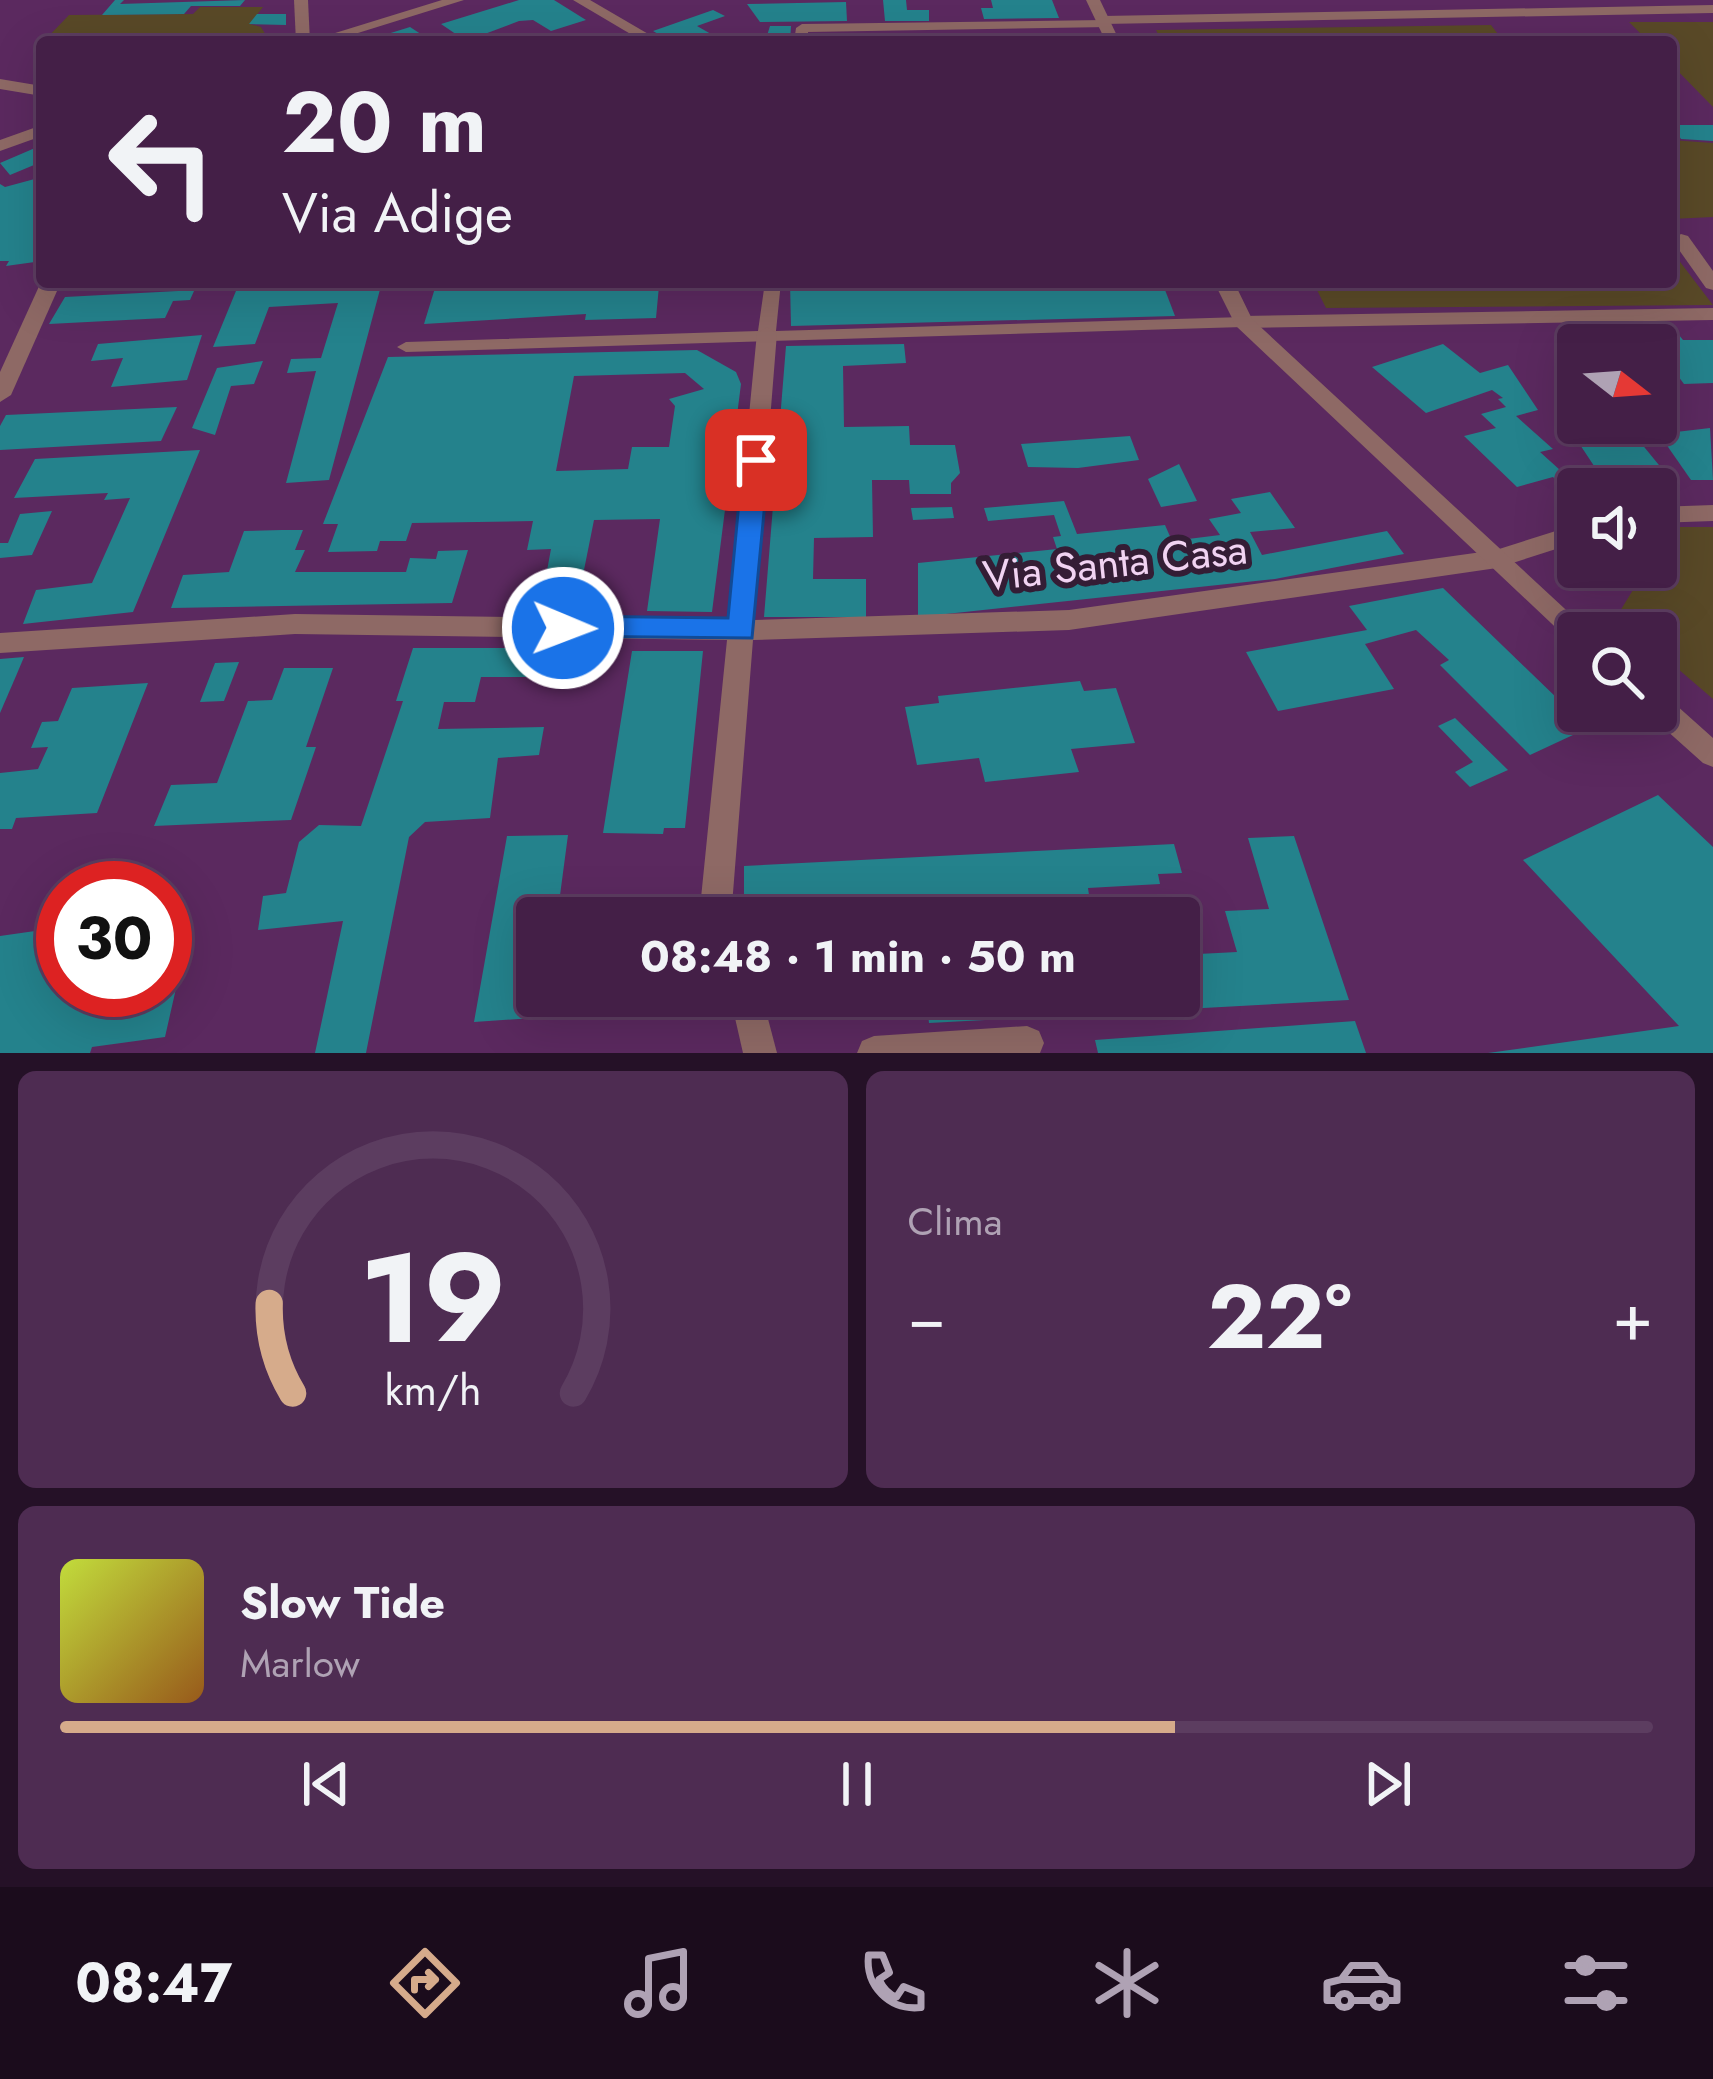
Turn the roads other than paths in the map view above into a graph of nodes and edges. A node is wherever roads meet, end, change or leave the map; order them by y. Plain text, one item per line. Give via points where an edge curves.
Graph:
1 (302, 0) edge
2 (457, 0) edge
3 (580, 0) edge
4 (1093, 0) edge
5 (1713, 9) edge
6 (1103, 22) junction
7 (303, 36) edge
8 (334, 36) edge
9 (644, 36) edge
10 (801, 36) edge
11 (1109, 36) edge
12 (0, 85) edge
13 (36, 90) edge
14 (36, 132) edge
15 (0, 146) edge
16 (1681, 240) dead end
17 (1713, 284) edge
18 (48, 288) edge
19 (772, 288) edge
20 (1227, 288) edge
21 (1713, 314) edge
22 (1243, 322) junction
23 (767, 333) junction
24 (406, 347) dead end
25 (0, 395) edge
26 (1713, 513) edge
27 (1677, 514) edge
28 (1557, 540) edge
29 (1497, 560) junction
30 (1557, 614) edge
31 (741, 630) junction
32 (0, 643) edge
33 (1677, 723) edge
34 (1713, 755) edge
35 (717, 897) edge
36 (751, 1017) edge
37 (1027, 1042) dead end
38 (760, 1053) edge
39 (874, 1053) edge

1 - 7 street
2 - 8 street
3 - 9 street
4 - 6 street
5 - 6 street
6 - 10 lane via 802,28
6 - 11 street
12 - 13 street
14 - 15 street
16 - 17 street
18 - 25 street
19 - 23 lane
20 - 22 street
21 - 22 street
22 - 23 lane
22 - 29 street
23 - 24 lane
23 - 31 street
26 - 27 street
28 - 29 street, Via Santa Casa
29 - 30 street
29 - 31 street, Via Santa Casa via 1070,620
31 - 32 street, Via Santa Casa via 296,624
31 - 35 street
33 - 34 street
36 - 38 street
37 - 39 street

